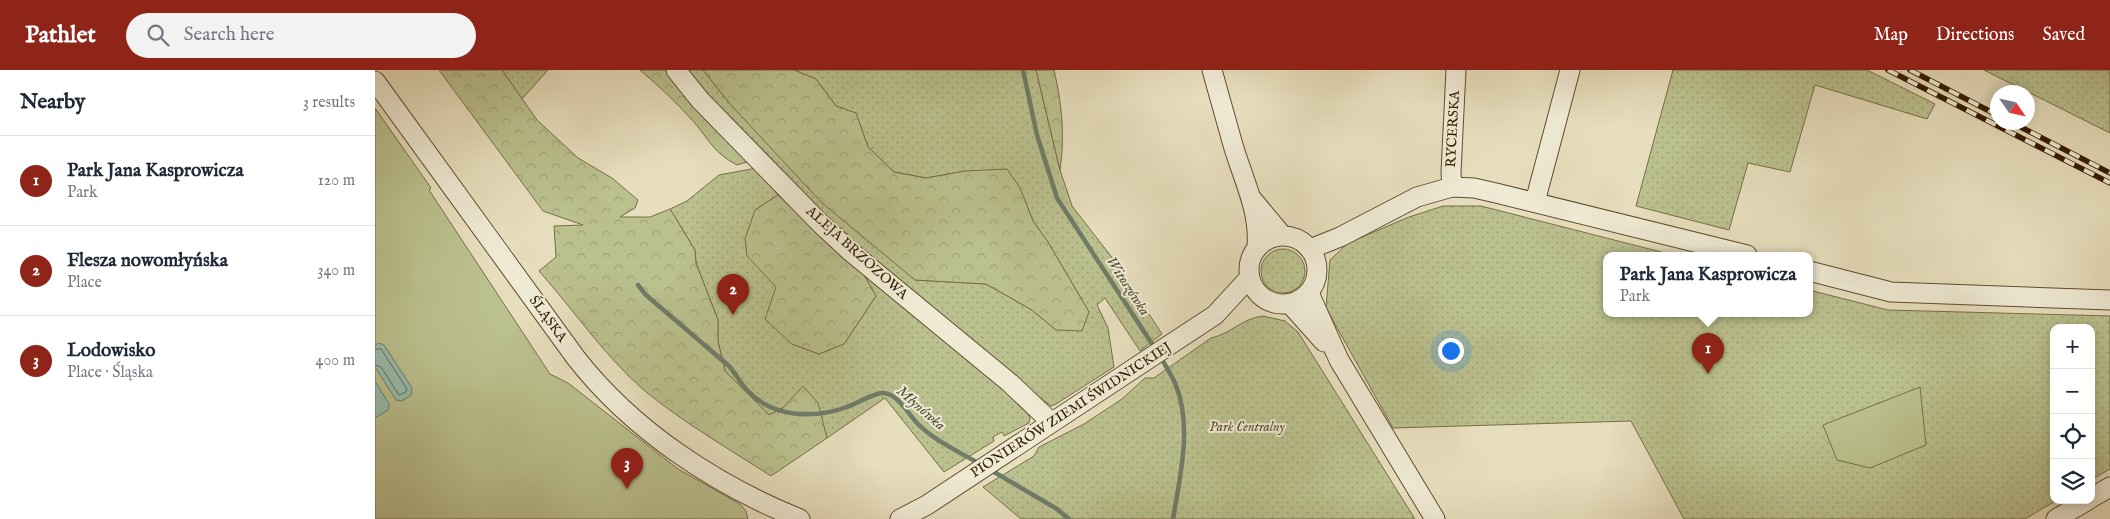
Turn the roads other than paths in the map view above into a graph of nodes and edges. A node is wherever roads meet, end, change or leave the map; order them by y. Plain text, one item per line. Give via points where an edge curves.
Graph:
1 (676, 70) edge
2 (1212, 70) edge
3 (1456, 70) edge
4 (1570, 70) edge
5 (375, 81) edge
6 (1452, 187) junction
7 (1252, 199) junction
8 (1535, 202) junction
9 (1282, 236) junction
10 (1257, 247) junction
11 (1310, 249) junction
12 (1735, 252) edge
13 (1813, 272) edge
14 (1249, 278) junction
15 (1309, 293) junction
16 (1261, 297) junction
17 (2110, 300) edge
18 (1290, 304) junction
19 (1215, 315) junction
20 (1339, 360) junction
21 (1051, 422) junction
22 (2110, 487) edge
23 (2095, 496) edge
24 (927, 504) junction
25 (2083, 504) edge
26 (765, 513) edge
27 (2067, 516) edge
28 (786, 519) edge
29 (800, 519) edge
30 (900, 519) edge
31 (914, 519) edge
32 (1435, 519) edge

1 - 21 street, ALEJA BRZOZOWA via 700,100 821,224 1010,383
2 - 7 street via 1233,147
3 - 6 street, RYCERSKA
4 - 8 street
5 - 26 street, ŚLĄSKA via 589,375 609,396 685,458
6 - 8 street via 1474,188
6 - 11 street via 1417,197
7 - 9 street
7 - 10 street
8 - 12 street
9 - 10 street
9 - 11 street via 1293,237
10 - 14 street via 1250,261
11 - 15 street via 1316,260 1317,272
13 - 17 street via 1891,292
14 - 16 street
14 - 19 street, PIONIERÓW ZIEMI ŚWIDNICKIEJ
15 - 18 street
15 - 20 street
16 - 18 street via 1280,305
16 - 19 street, PIONIERÓW ZIEMI ŚWIDNICKIEJ
18 - 20 street
19 - 21 street, PIONIERÓW ZIEMI ŚWIDNICKIEJ
20 - 32 street
21 - 24 street, PIONIERÓW ZIEMI ŚWIDNICKIEJ
22 - 23 street
24 - 30 street, PIONIERÓW ZIEMI ŚWIDNICKIEJ
24 - 31 street, PIONIERÓW ZIEMI ŚWIDNICKIEJ
25 - 27 street
26 - 28 street, ŚLĄSKA
26 - 29 street, ŚLĄSKA

